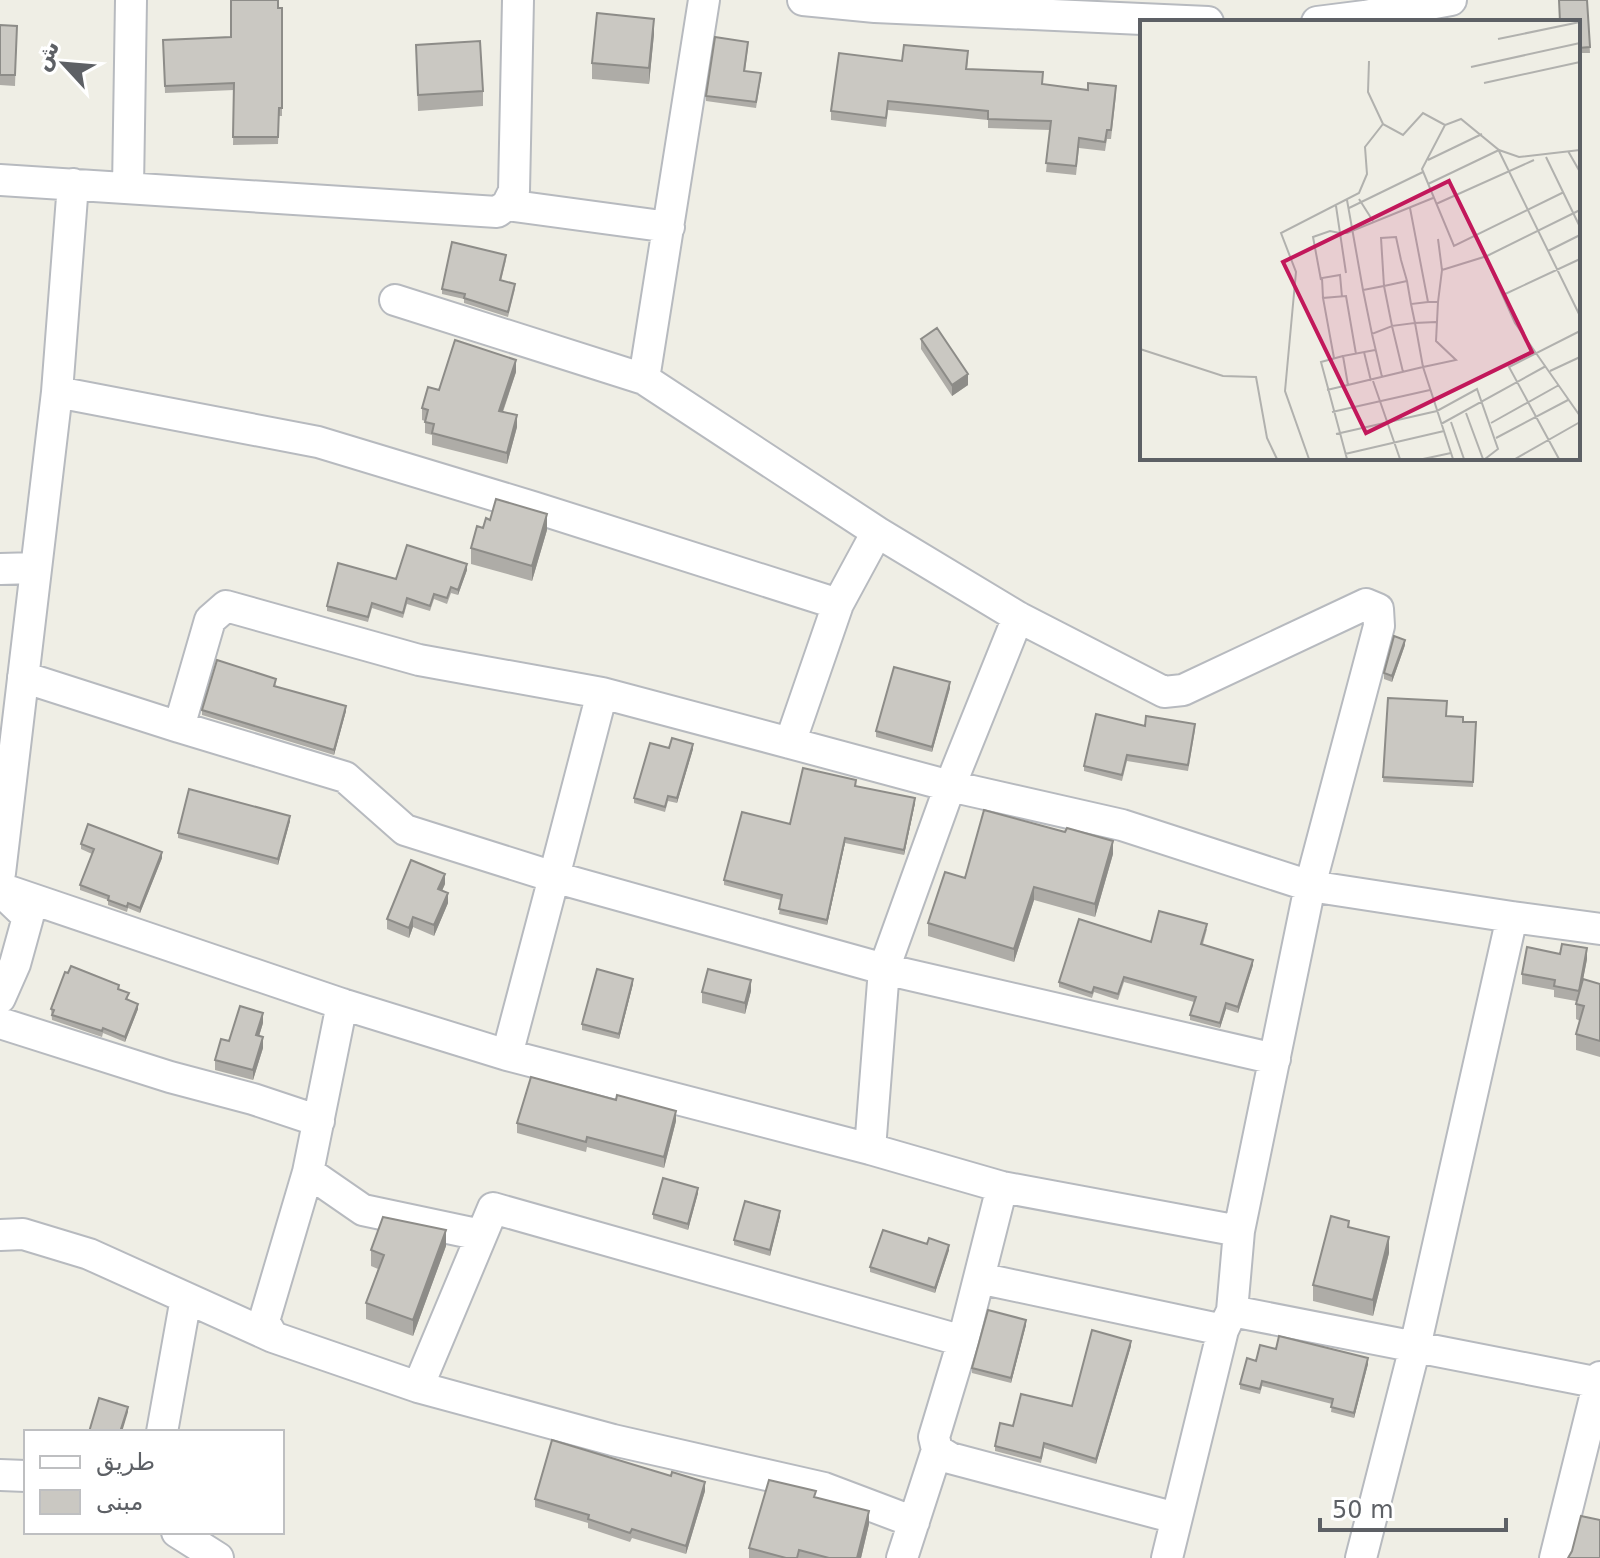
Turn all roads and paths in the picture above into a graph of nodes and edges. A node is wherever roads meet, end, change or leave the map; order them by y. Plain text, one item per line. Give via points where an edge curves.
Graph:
1 (131, 0) edge
2 (518, 0) edge
3 (704, 0) edge
4 (803, 0) edge
5 (1451, 0) edge
6 (1058, 7) edge
7 (1188, 20) edge
8 (1333, 20) edge
9 (0, 180) edge
10 (73, 184) junction
11 (128, 188) junction
12 (507, 205) junction
13 (669, 227) junction
14 (395, 300) dead end
15 (644, 379) junction
16 (57, 392) junction
17 (877, 532) junction
18 (36, 568) junction
19 (0, 569) edge
20 (838, 604) junction
21 (1018, 617) junction
22 (23, 677) junction
23 (602, 693) junction
24 (9, 725) edge
25 (179, 727) junction
26 (790, 743) junction
27 (950, 786) junction
28 (0, 873) edge
29 (554, 877) junction
30 (1310, 886) junction
31 (0, 889) edge
32 (1512, 917) junction
33 (1600, 929) edge
34 (884, 969) junction
35 (0, 998) edge
36 (342, 1004) junction
37 (0, 1023) edge
38 (507, 1055) junction
39 (1275, 1059) junction
40 (319, 1121) junction
41 (870, 1149) junction
42 (308, 1172) junction
43 (1002, 1187) junction
44 (1239, 1231) junction
45 (0, 1235) edge
46 (481, 1235) junction
47 (979, 1278) junction
48 (186, 1298) junction
49 (1228, 1321) junction
50 (273, 1337) junction
51 (963, 1341) junction
52 (1415, 1347) junction
53 (1600, 1381) edge
54 (418, 1387) junction
55 (162, 1430) edge
56 (937, 1450) junction
57 (0, 1475) edge
58 (24, 1476) edge
59 (1176, 1518) junction
60 (914, 1522) junction
61 (180, 1534) edge
62 (218, 1558) edge
63 (902, 1558) edge
64 (1167, 1558) edge
65 (1361, 1558) edge
66 (1555, 1558) edge

1 - 11 street
2 - 12 street via 514,191
3 - 13 street
4 - 6 street via 875,7
5 - 8 street
6 - 7 street
9 - 10 street
10 - 11 street
10 - 16 street
11 - 12 street via 497,212
12 - 13 street
13 - 15 street
14 - 15 street
15 - 17 street
16 - 18 street
16 - 20 street via 318,442
17 - 20 street
17 - 21 street
18 - 19 street
18 - 22 street
20 - 26 street
21 - 27 street
21 - 30 street via 1164,692 1183,690 1366,604 1378,609 1379,626
22 - 24 street
22 - 25 street
23 - 25 street via 419,660 226,606 210,620
23 - 26 street
23 - 29 street
24 - 28 street
25 - 29 street via 345,777 405,830
26 - 27 street
27 - 30 street via 1122,825
27 - 34 street
29 - 34 street
29 - 38 street
30 - 32 street
30 - 39 street
31 - 35 street via 28,917
31 - 36 street
32 - 33 street
32 - 52 street
34 - 39 street
34 - 41 street
36 - 38 street
36 - 40 street
37 - 40 street
38 - 41 street
39 - 44 street
40 - 42 street
41 - 43 street
42 - 46 street via 363,1210
42 - 50 street via 264,1321
43 - 44 street
43 - 47 street
44 - 49 street
45 - 48 street via 23,1234 89,1254
46 - 51 street via 493,1208
46 - 54 street
47 - 49 street
47 - 51 street
48 - 50 street
48 - 55 street
49 - 52 street
49 - 59 street
50 - 54 street
51 - 56 street via 934,1437
52 - 53 street
52 - 65 street
53 - 66 street
54 - 60 street via 613,1440 824,1488
56 - 59 street via 950,1458
56 - 60 street
57 - 58 street
59 - 64 street
60 - 63 street
61 - 62 street

